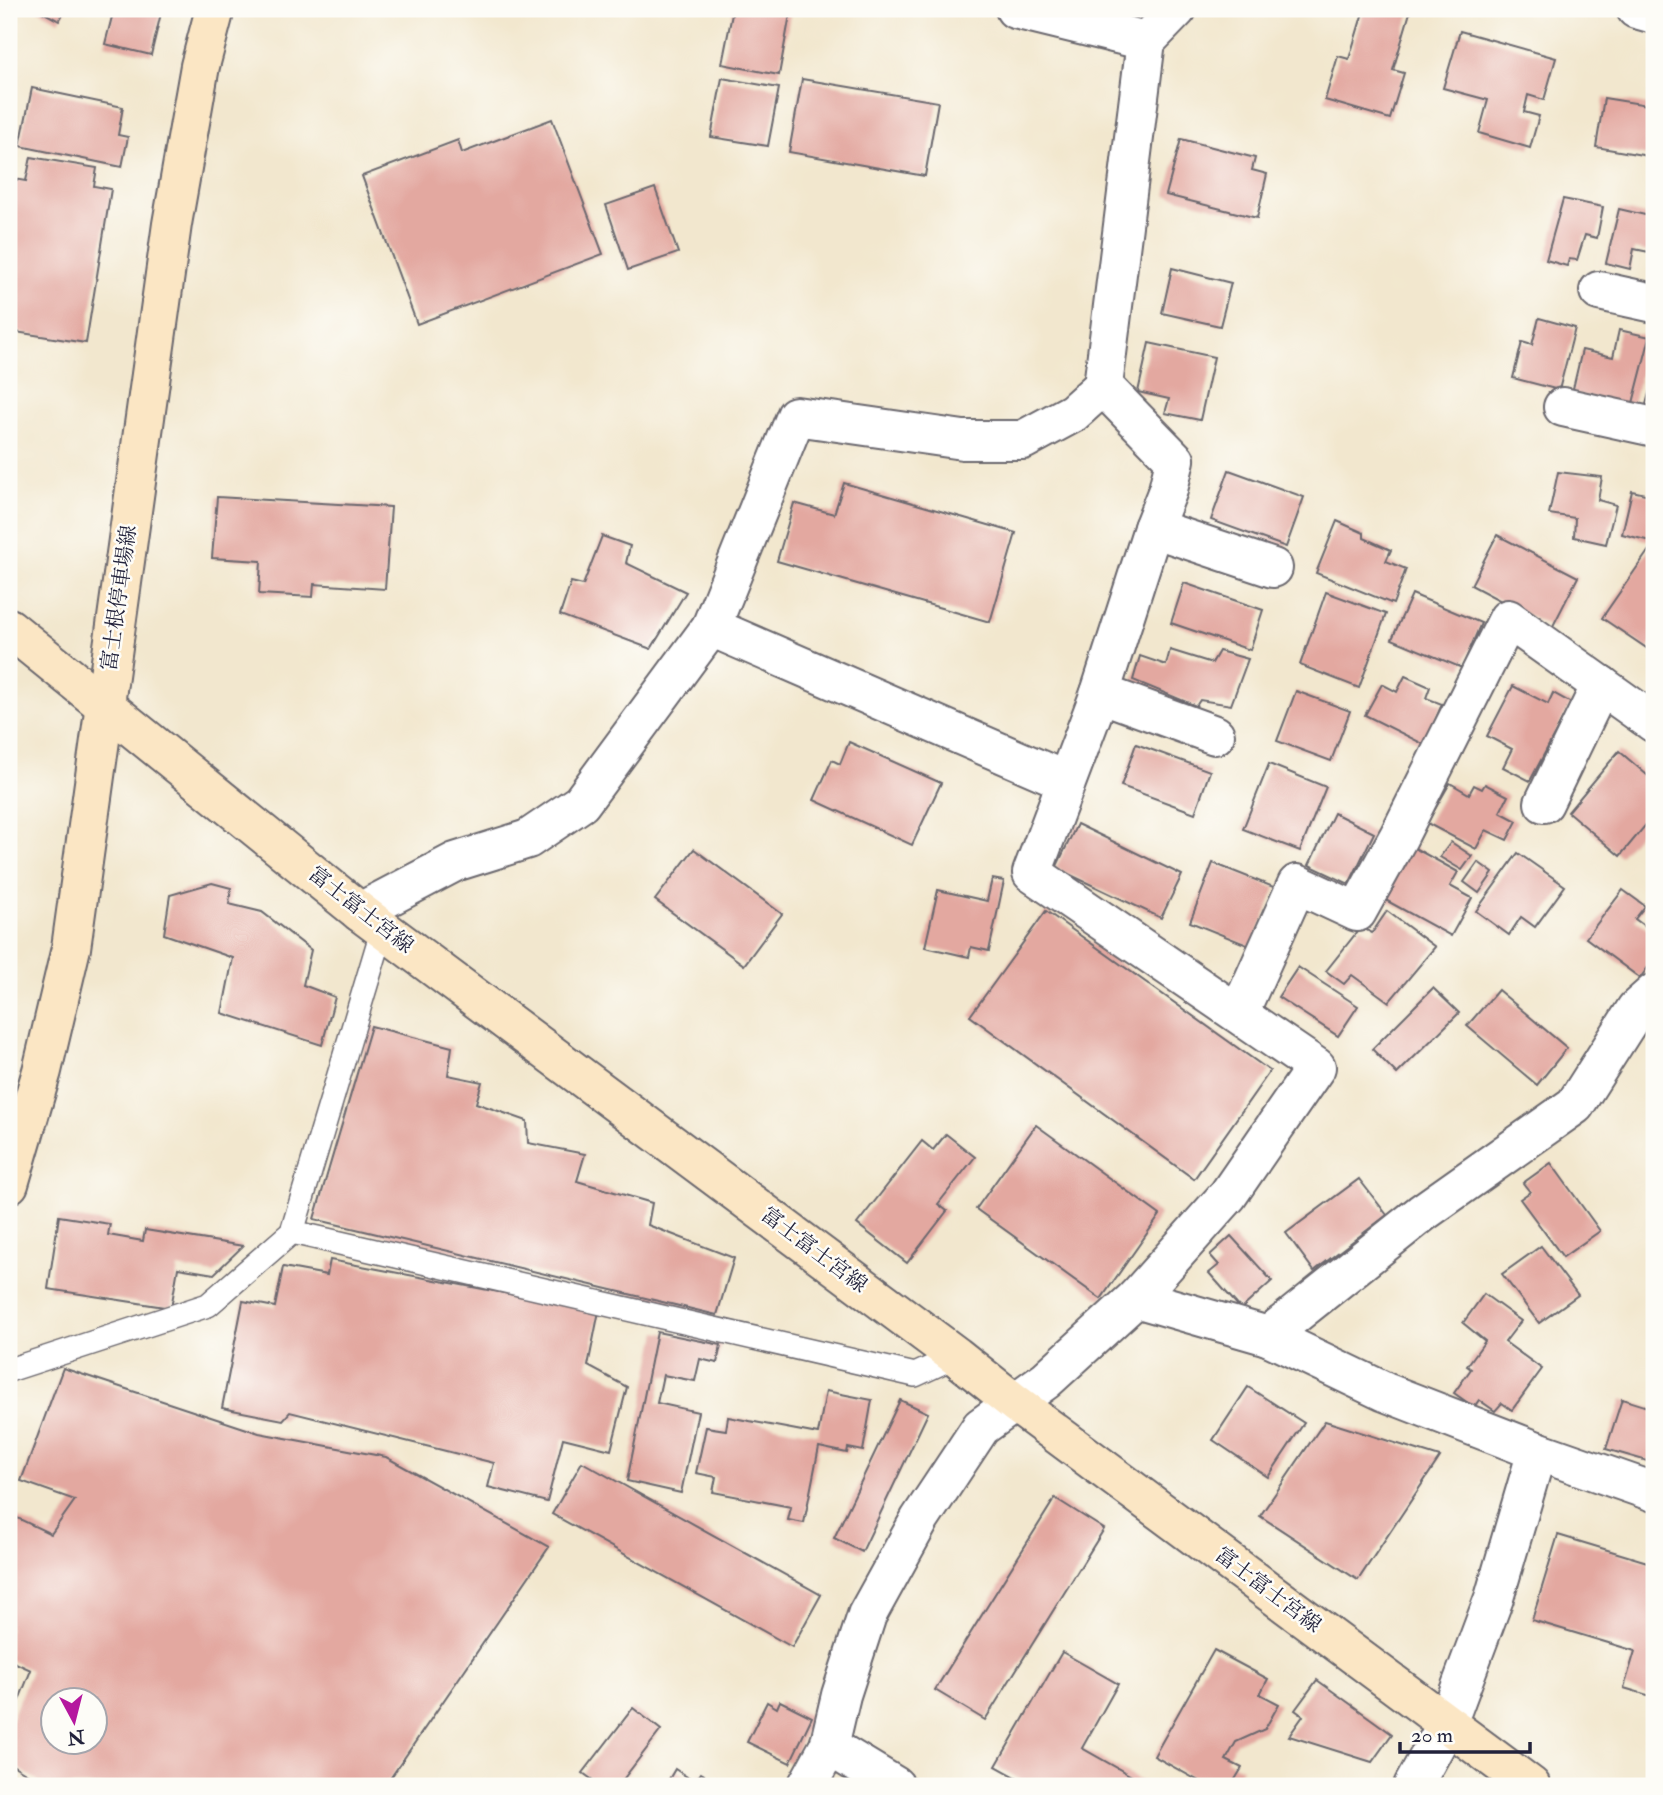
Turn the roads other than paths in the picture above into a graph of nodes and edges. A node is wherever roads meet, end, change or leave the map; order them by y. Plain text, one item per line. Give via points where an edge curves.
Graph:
1 (215, 9) edge
2 (1015, 9) edge
3 (1177, 9) edge
4 (1636, 9) edge
5 (1654, 13) edge
6 (1146, 41) junction
7 (1599, 291) dead end
8 (1654, 303) edge
9 (1103, 386) junction
10 (1563, 407) dead end
11 (1654, 428) edge
12 (1153, 528) junction
13 (1273, 568) dead end
14 (711, 627) junction
15 (9, 628) edge
16 (1601, 685) junction
17 (1100, 692) junction
18 (104, 705) junction
19 (1654, 723) edge
20 (1215, 735) dead end
21 (1066, 782) junction
22 (1544, 803) dead end
23 (372, 920) junction
24 (1654, 993) edge
25 (1239, 1013) junction
26 (9, 1184) edge
27 (292, 1232) junction
28 (1136, 1298) junction
29 (1268, 1336) junction
30 (956, 1356) junction
31 (9, 1370) edge
32 (1015, 1403) junction
33 (1537, 1451) junction
34 (1654, 1492) edge
35 (1447, 1724) junction
36 (829, 1746) junction
37 (807, 1786) edge
38 (895, 1786) edge
39 (1413, 1786) edge
40 (1531, 1786) edge

1 - 18 main road, 富士根停車場線 via 200,66 172,224
2 - 6 street
3 - 6 street
4 - 5 street
6 - 9 street
7 - 8 street
9 - 12 street via 1175,460
9 - 14 street via 1073,413 1023,440 963,440 796,416
10 - 11 street
12 - 13 street
12 - 17 street
14 - 21 street
14 - 23 street via 581,803 528,839 456,862
15 - 18 main road, 富士富士宮線
16 - 19 street
16 - 22 street
16 - 25 street via 1508,619 1357,912 1297,884
17 - 20 street
17 - 21 street
18 - 23 main road, 富士富士宮線
18 - 26 main road, 富士根停車場線 via 71,948
21 - 25 street via 1032,873
23 - 27 lane
23 - 30 main road, 富士富士宮線
24 - 29 street via 1636,1009 1575,1105 1422,1213
25 - 28 street via 1316,1068 1228,1195
27 - 30 lane via 915,1376
27 - 31 lane via 208,1305
28 - 29 street
28 - 32 street
29 - 33 street via 1385,1392
30 - 32 main road, 富士富士宮線
32 - 35 main road, 富士富士宮線
32 - 36 street via 981,1427 920,1519 867,1615
33 - 34 street
33 - 35 street via 1494,1598
35 - 39 street
35 - 40 main road, 富士富士宮線
36 - 37 street
36 - 38 street

